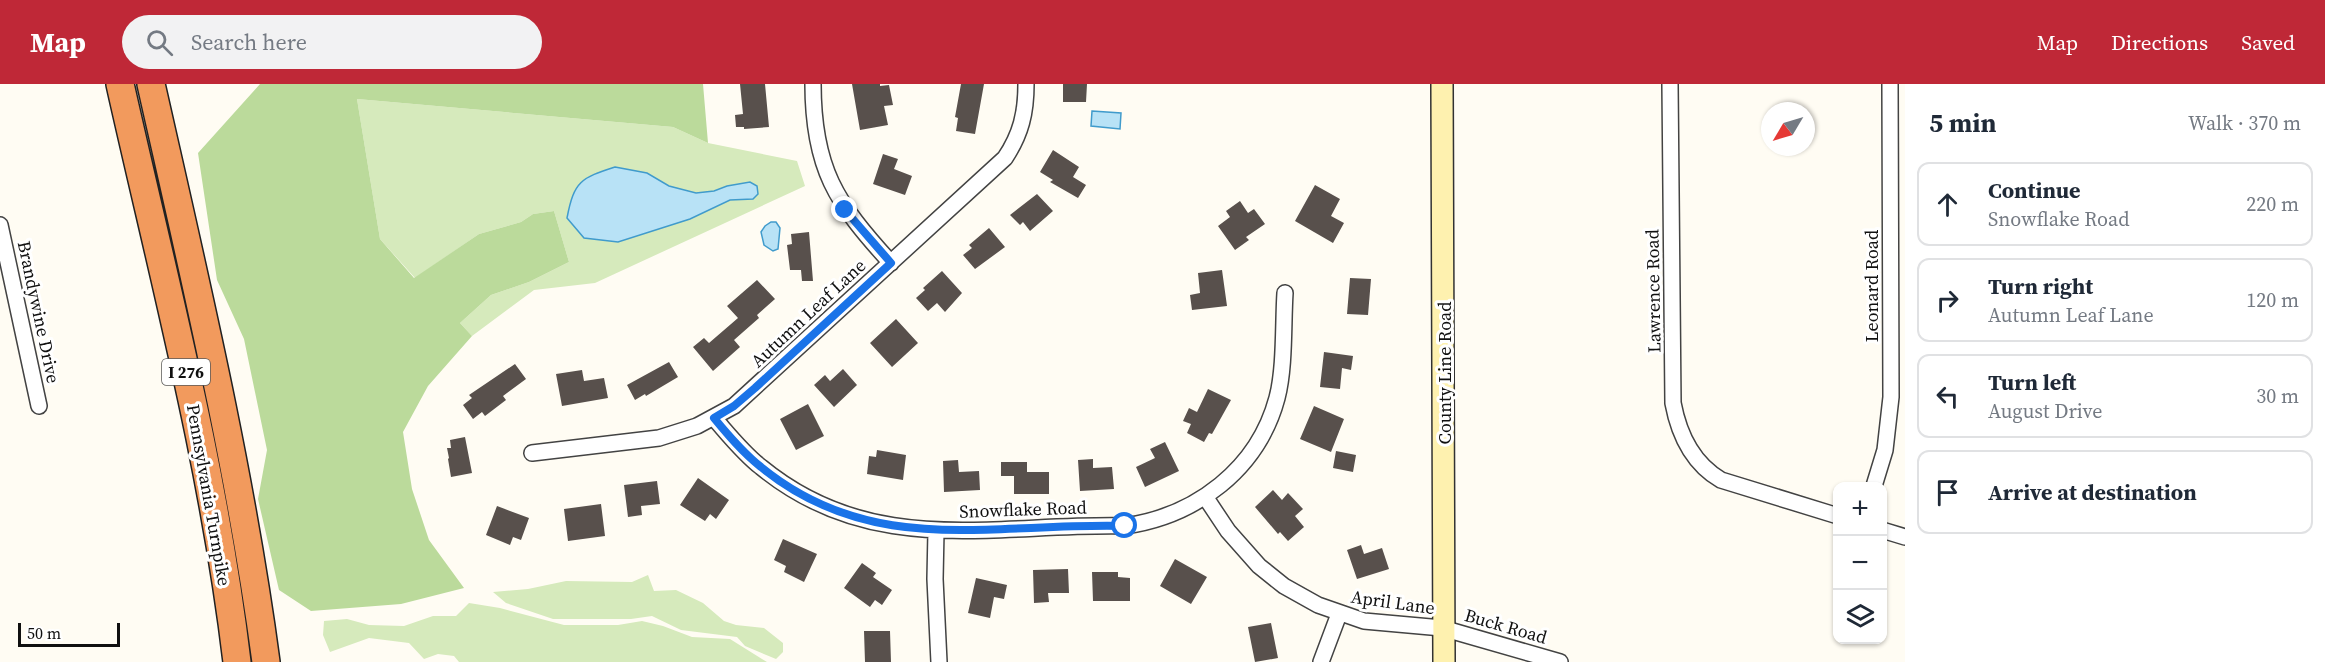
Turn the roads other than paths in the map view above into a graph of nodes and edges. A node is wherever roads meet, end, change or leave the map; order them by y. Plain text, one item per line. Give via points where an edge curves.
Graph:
1 (120, 84) edge
2 (151, 84) edge
3 (813, 84) edge
4 (1026, 84) edge
5 (1442, 84) edge
6 (1670, 84) edge
7 (1890, 84) edge
8 (1898, 194) edge
9 (0, 225) edge
10 (891, 263) junction
11 (1285, 293) dead end
12 (39, 406) dead end
13 (714, 418) junction
14 (532, 453) dead end
15 (1875, 482) edge
16 (1206, 498) junction
17 (1833, 514) edge
18 (936, 531) junction
19 (1887, 532) edge
20 (1905, 537) edge
21 (1339, 614) junction
22 (1442, 628) junction
23 (237, 662) edge
24 (266, 662) edge
25 (939, 662) edge
26 (1321, 662) edge
27 (1444, 662) edge
28 (1560, 662) edge

1 - 23 highway, Pennsylvania Turnpike / I 276 via 198,426
2 - 24 highway, Pennsylvania Turnpike / I 276 via 251,554
3 - 10 street via 817,137 828,178 845,210
4 - 10 street, Autumn Leaf Lane via 1022,125 1005,158
5 - 22 main road, County Line Road
6 - 17 street, Lawrence Road via 1676,420 1689,449 1707,472 1721,480
7 - 8 street, Leonard Road
8 - 15 street, Leonard Road via 1891,397 1885,450
9 - 12 street, Brandywine Drive
10 - 13 street, Autumn Leaf Lane via 755,388
11 - 16 street, Snowflake Road via 1280,383 1266,428 1236,471
13 - 14 street, Autumn Leaf Lane via 659,438
13 - 18 street, Snowflake Road via 760,466 808,498 875,524
16 - 18 street, Snowflake Road via 1166,517 1125,526
16 - 21 street, April Lane via 1244,551 1271,576
18 - 25 street
19 - 20 street
21 - 22 street, April Lane via 1364,621
21 - 26 street
22 - 27 main road, County Line Road
22 - 28 street, Buck Road

